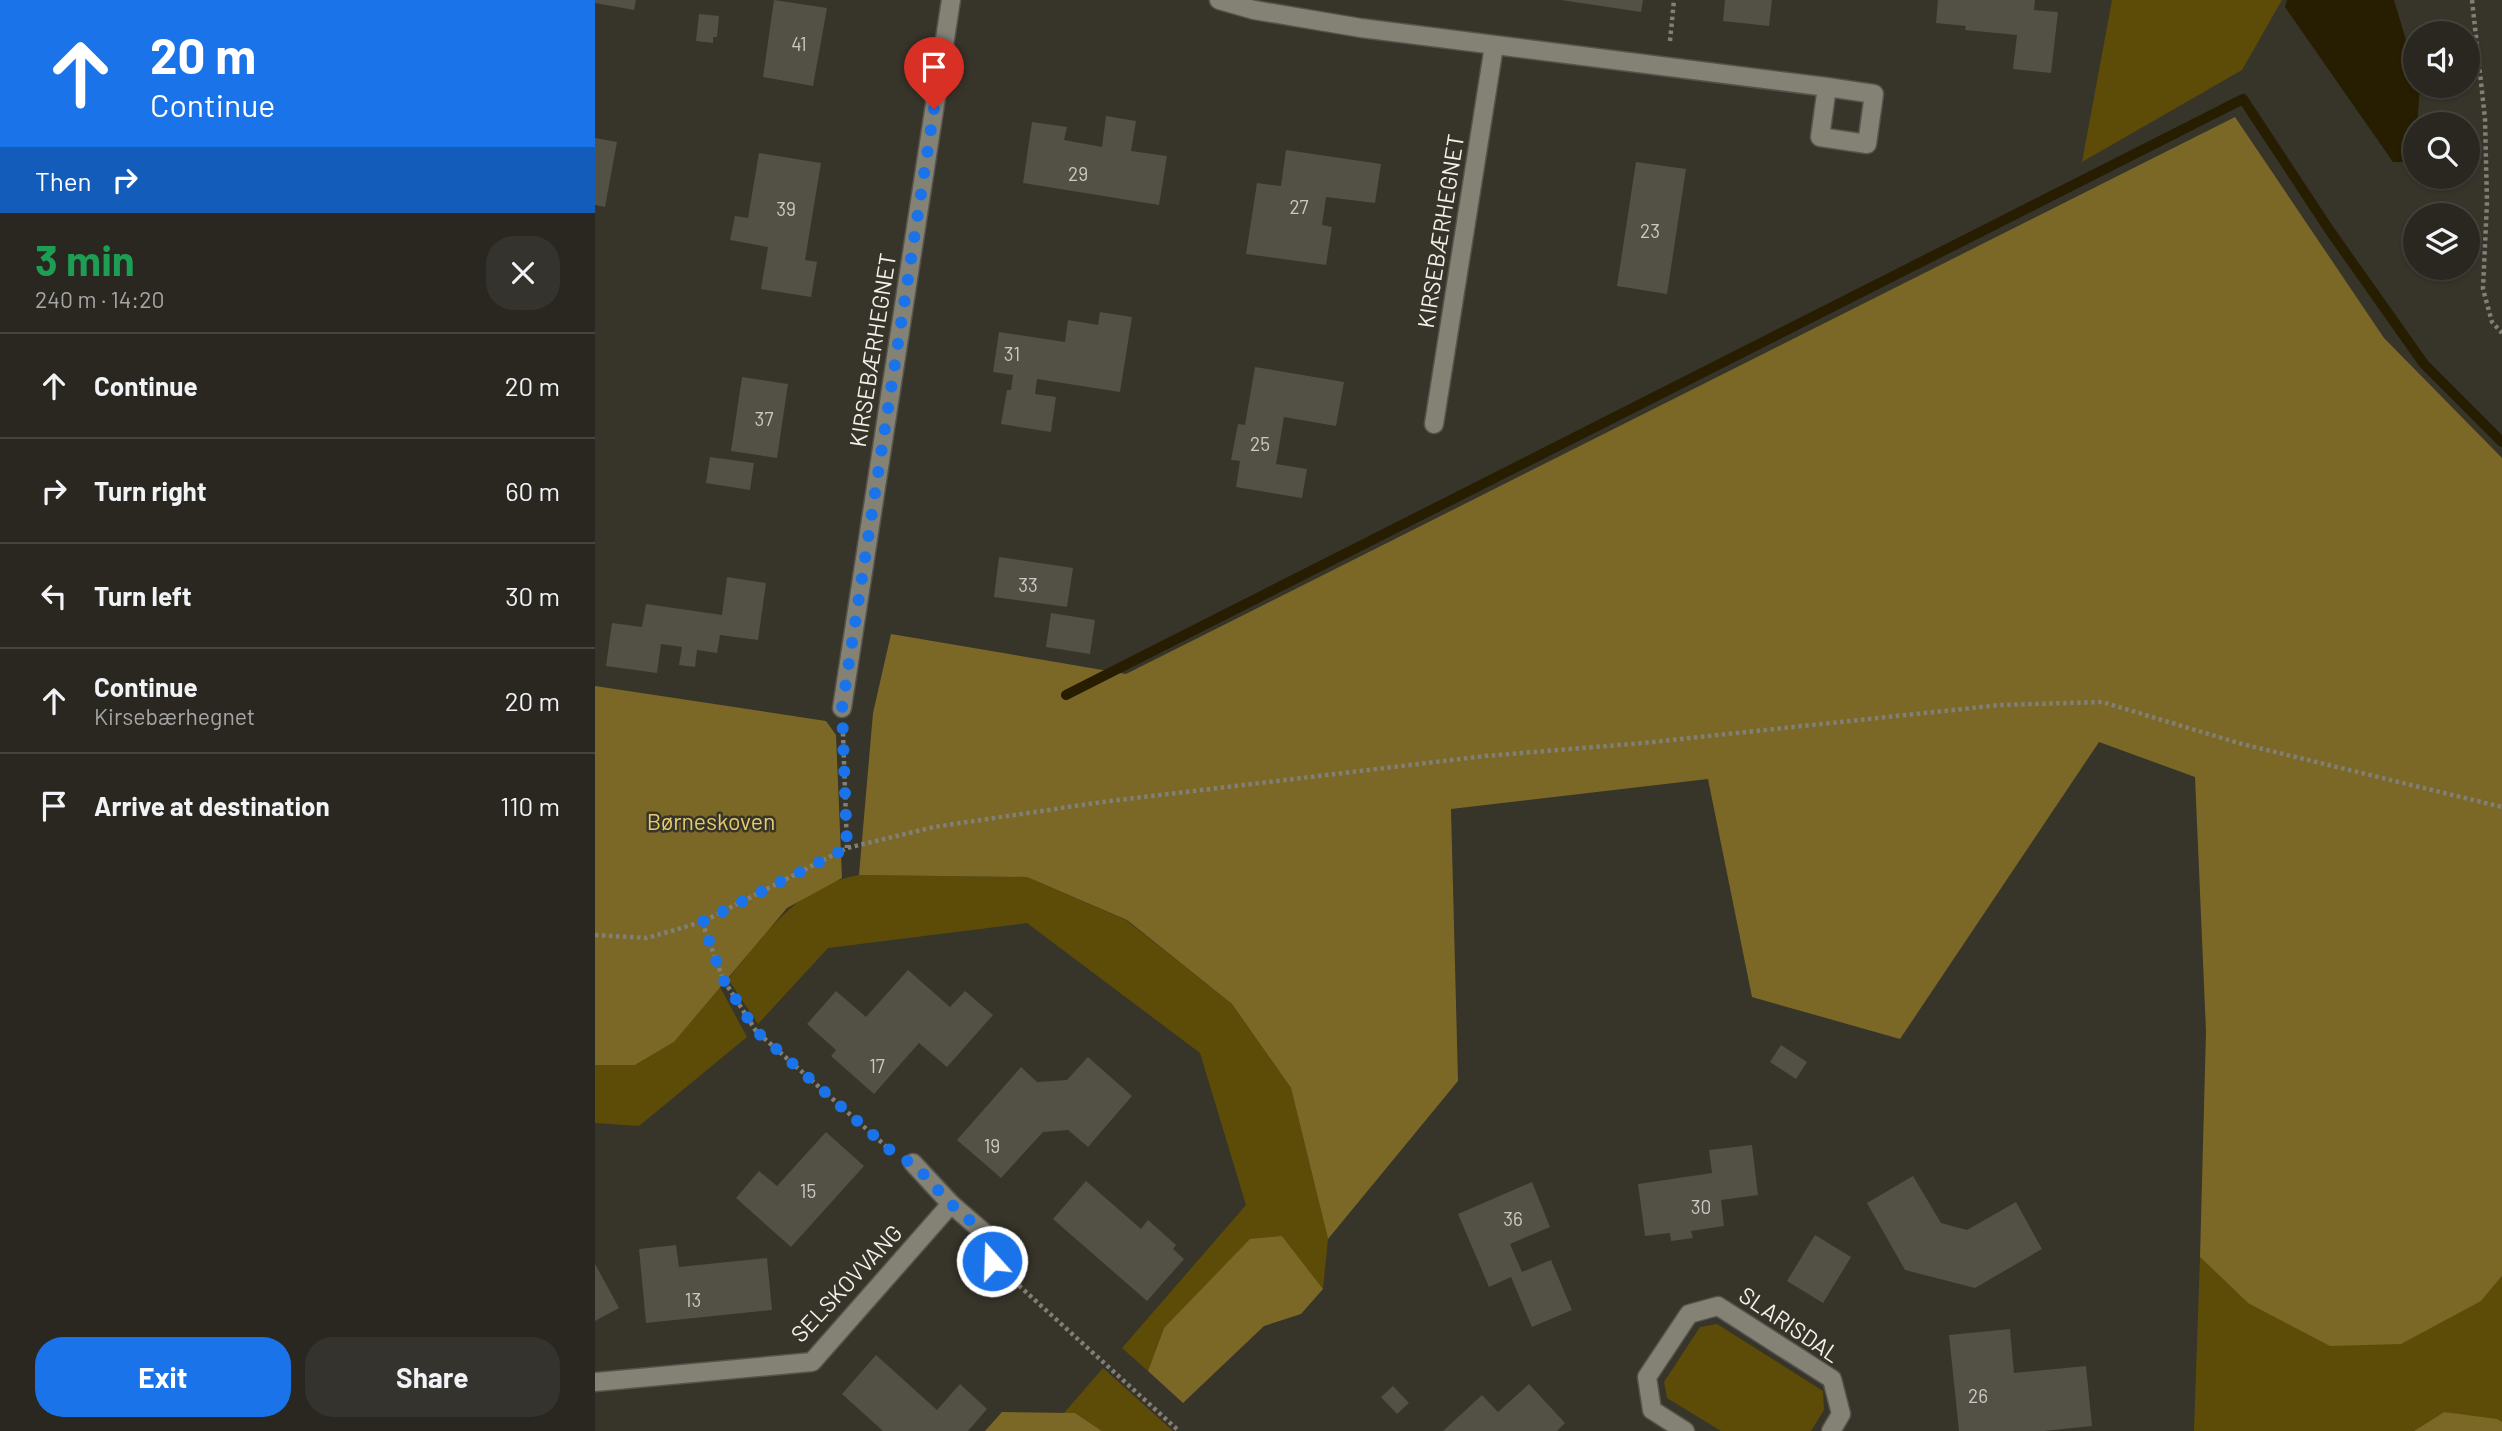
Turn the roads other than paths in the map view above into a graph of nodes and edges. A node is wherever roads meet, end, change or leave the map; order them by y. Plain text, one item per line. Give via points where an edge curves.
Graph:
1 (951, 0) edge
2 (1219, 0) edge
3 (1494, 46) junction
4 (1827, 87) dead end
5 (1434, 425) dead end
6 (842, 708) road end
7 (913, 1163) road end
8 (951, 1204) junction
9 (988, 1236) road end
10 (595, 1382) edge
11 (1684, 1431) edge
12 (1831, 1431) edge

1 - 6 street, KIRSEBÆRHEGNET
2 - 3 street via 1361,28
3 - 4 street
3 - 5 street, KIRSEBÆRHEGNET
7 - 8 street
8 - 9 street
8 - 10 street, SELSKOVVANG via 812,1362
11 - 12 street, SLARISDAL via 1652,1410 1647,1377 1689,1314 1718,1306 1832,1379 1840,1414

